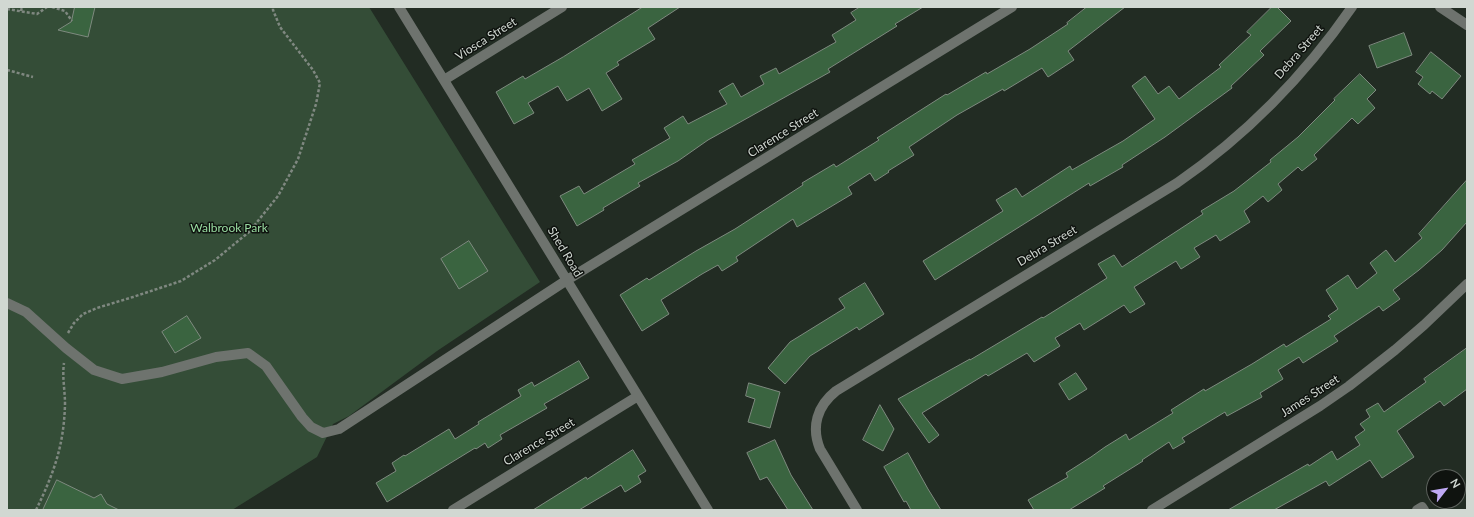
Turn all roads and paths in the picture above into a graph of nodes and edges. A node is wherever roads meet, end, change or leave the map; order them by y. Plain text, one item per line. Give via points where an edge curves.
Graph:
1 (22, 7) edge
2 (47, 7) edge
3 (52, 7) edge
4 (273, 7) edge
5 (399, 7) edge
6 (562, 7) edge
7 (1012, 7) edge
8 (1352, 7) edge
9 (1440, 7) edge
10 (7, 9) edge
11 (21, 11) junction
12 (72, 21) dead end
13 (1467, 25) edge
14 (7, 70) edge
15 (33, 76) dead end
16 (444, 80) junction
17 (567, 280) junction
18 (1467, 284) edge
19 (7, 303) edge
20 (66, 348) junction
21 (638, 396) junction
22 (36, 510) edge
23 (453, 510) edge
24 (708, 510) edge
25 (857, 510) edge
26 (1152, 510) edge
27 (1417, 510) edge
28 (1424, 510) edge

1 - 11 path
2 - 11 path via 37,14
3 - 12 path via 65,11
4 - 20 path via 280,27 320,83 298,159 278,196 249,232 215,260 181,281 83,314 67,336
5 - 16 street, Shed Road
6 - 16 street, Viosca Street
7 - 17 street, Clarence Street
8 - 25 street, Debra Street via 1279,95 1230,142 1194,171 828,398 819,413 816,440
9 - 13 street
10 - 11 path
14 - 15 path
16 - 17 street, Shed Road
17 - 20 street, Clarence Street via 351,423 323,433 311,427 266,366 248,353 216,357 162,372 122,379 94,370
17 - 21 street, Shed Road
18 - 26 street, James Street via 1418,330 1349,386
19 - 20 street, Clarence Street via 26,312
20 - 22 path via 61,446 50,480
21 - 23 street, Clarence Street
21 - 24 street, Shed Road
27 - 28 street via 1422,507

